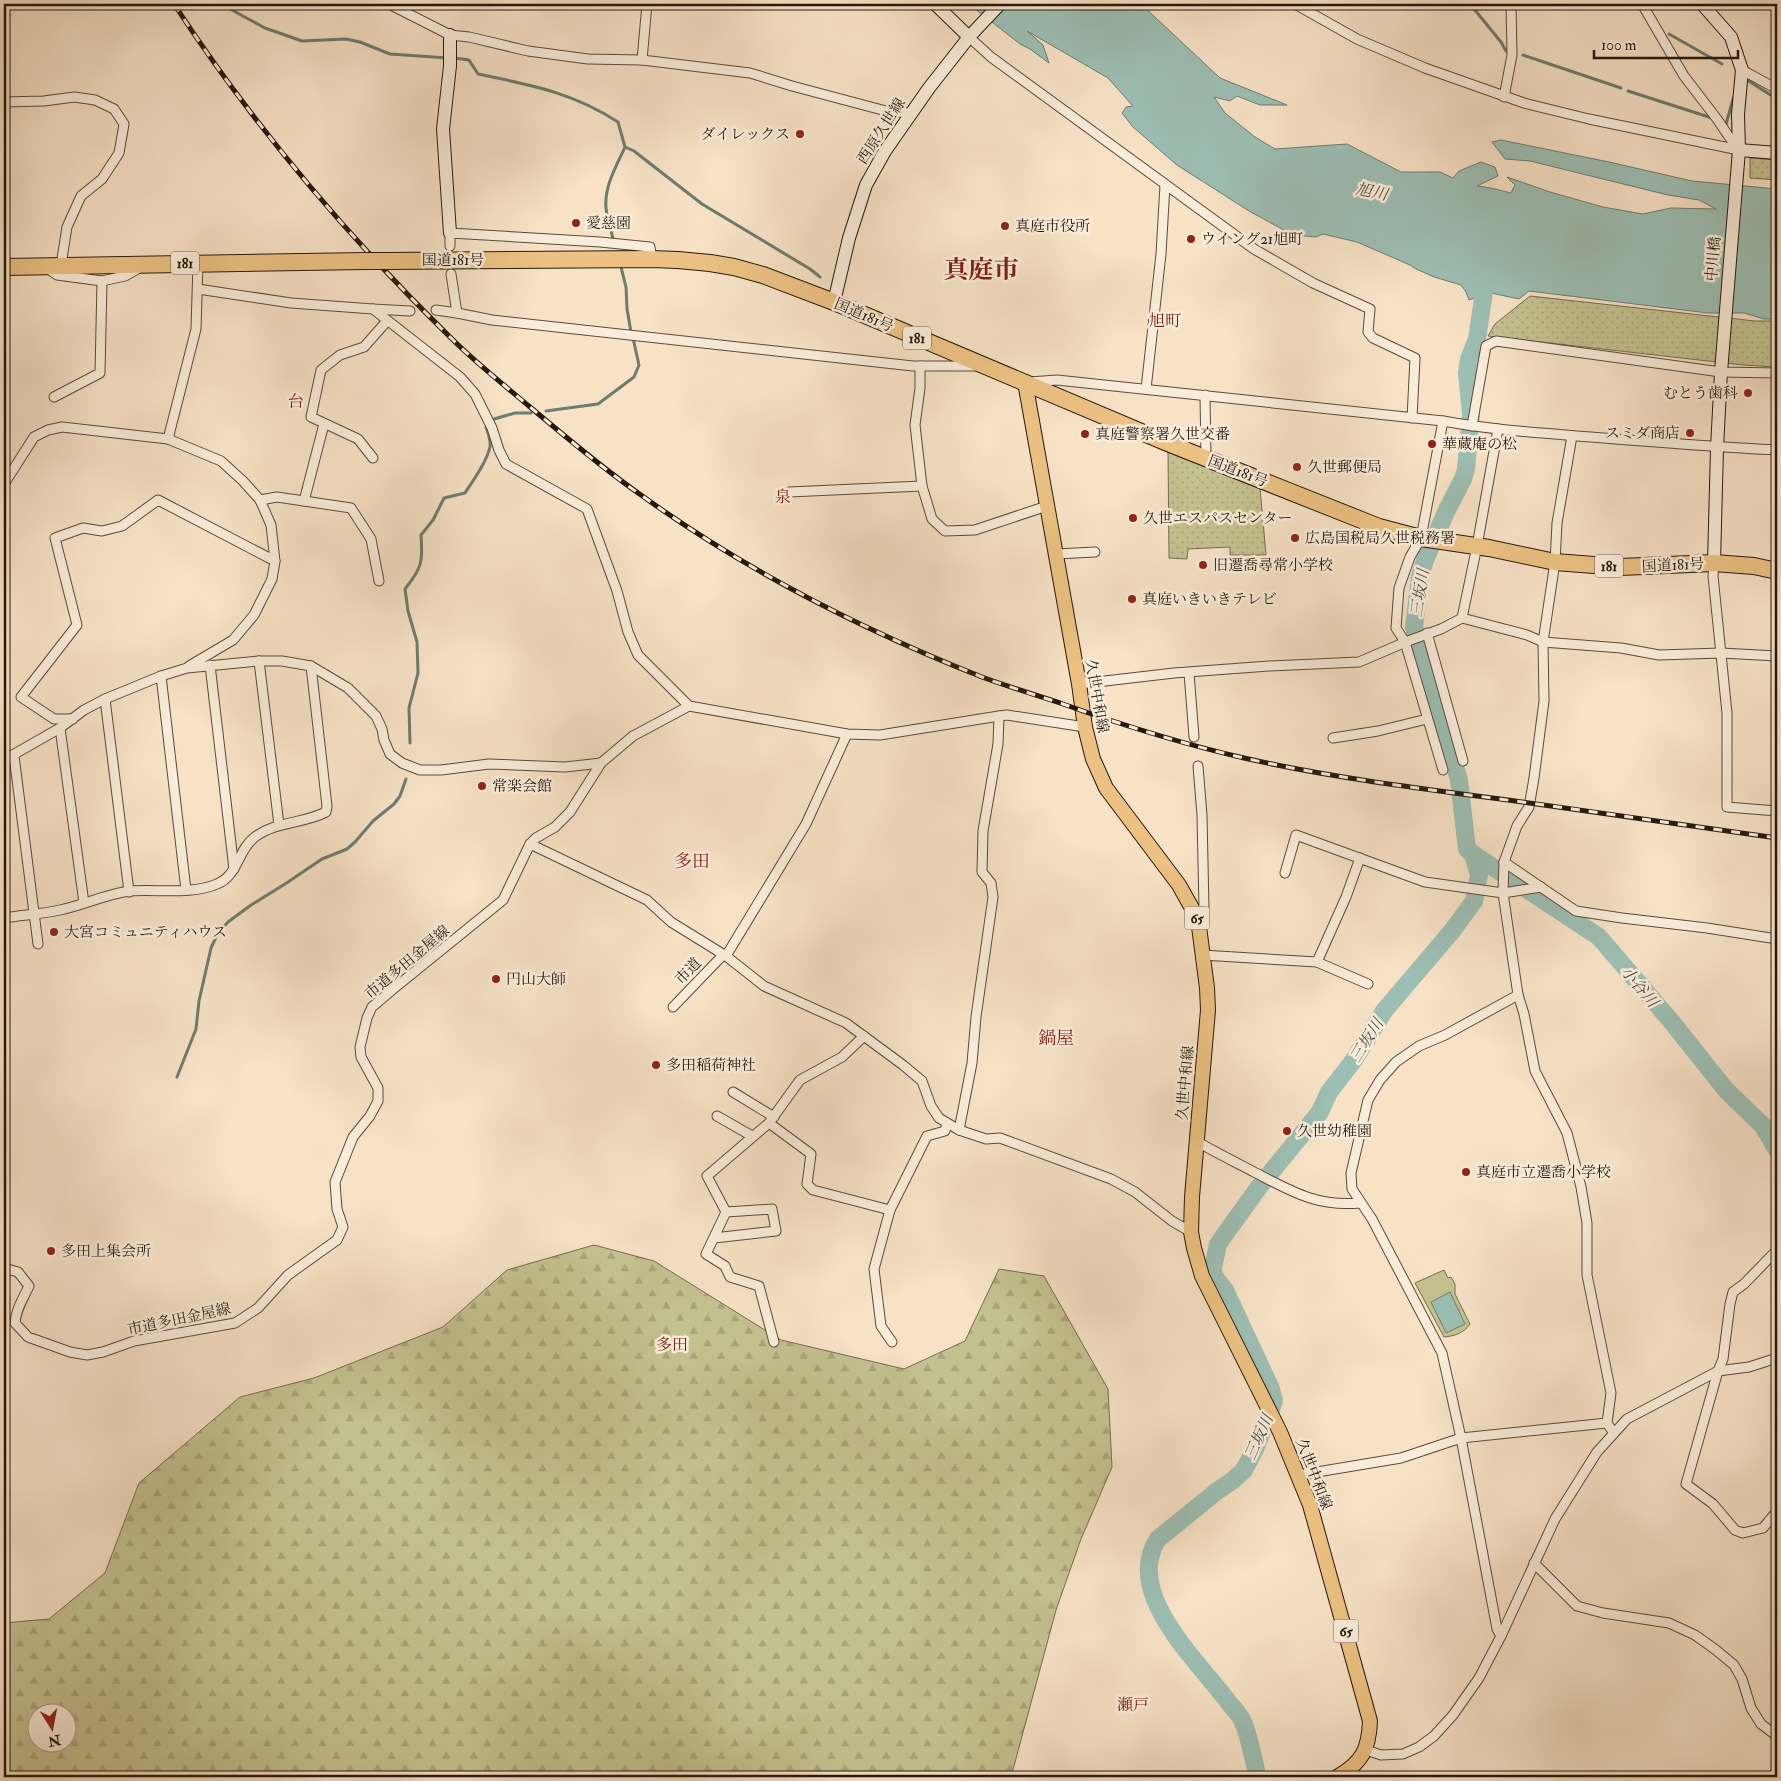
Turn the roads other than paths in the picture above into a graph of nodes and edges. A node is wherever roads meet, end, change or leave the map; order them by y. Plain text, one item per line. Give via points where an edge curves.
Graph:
1 (389, 4) edge
2 (647, 4) edge
3 (935, 4) edge
4 (1000, 4) edge
5 (1295, 4) edge
6 (1511, 4) edge
7 (1642, 4) edge
8 (1702, 4) edge
9 (450, 35) junction
10 (969, 37) junction
11 (642, 60) junction
12 (1742, 70) junction
13 (1777, 89) edge
14 (1504, 97) junction
15 (4, 102) edge
16 (910, 113) junction
17 (1738, 150) junction
18 (1777, 153) edge
19 (1165, 185) junction
20 (450, 233) junction
21 (450, 246) dead end
22 (652, 259) junction
23 (198, 263) junction
24 (145, 264) junction
25 (61, 265) junction
26 (43, 266) junction
27 (4, 267) edge
28 (451, 274) dead end
29 (102, 281) junction
30 (198, 289) junction
31 (834, 302) junction
32 (372, 309) junction
33 (436, 310) dead end
34 (410, 311) dead end
35 (457, 313) junction
36 (387, 321) junction
37 (920, 366) junction
38 (985, 366) junction
39 (1721, 372) junction
40 (1777, 374) edge
41 (1025, 382) junction
42 (1054, 387) junction
43 (1146, 389) junction
44 (1205, 395) junction
45 (54, 397) dead end
46 (1412, 418) junction
47 (1443, 421) junction
48 (324, 424) junction
49 (1472, 426) junction
50 (1498, 429) junction
51 (1572, 436) junction
52 (168, 439) junction
53 (1717, 448) junction
54 (1777, 450) edge
55 (373, 458) dead end
56 (1206, 458) junction
57 (4, 484) edge
58 (922, 486) junction
59 (789, 492) dead end
60 (260, 500) junction
61 (304, 501) junction
62 (1047, 506) junction
63 (1422, 538) junction
64 (1477, 546) junction
65 (1095, 552) dead end
66 (1056, 554) junction
67 (275, 561) junction
68 (1555, 562) junction
69 (1714, 562) junction
70 (1777, 571) edge
71 (379, 581) dead end
72 (1462, 618) junction
73 (1426, 633) junction
74 (1406, 641) junction
75 (1543, 642) junction
76 (1721, 653) junction
77 (1777, 656) edge
78 (259, 661) junction
79 (210, 666) junction
80 (311, 666) junction
81 (187, 668) junction
82 (1189, 672) junction
83 (161, 676) junction
84 (1079, 684) junction
85 (105, 699) junction
86 (689, 706) junction
87 (999, 716) junction
88 (73, 719) junction
89 (1427, 719) junction
90 (1085, 727) junction
91 (60, 728) junction
92 (847, 734) junction
93 (1194, 737) dead end
94 (1333, 738) dead end
95 (14, 756) junction
96 (4, 760) edge
97 (1464, 761) dead end
98 (601, 762) junction
99 (1198, 766) dead end
100 (1443, 770) dead end
101 (1777, 811) edge
102 (279, 825) junction
103 (530, 844) junction
104 (1360, 858) junction
105 (1504, 862) junction
106 (234, 869) junction
107 (1285, 873) dead end
108 (1541, 887) junction
109 (186, 890) junction
110 (129, 892) junction
111 (1503, 893) junction
112 (84, 902) junction
113 (34, 914) junction
114 (4, 918) edge
115 (1198, 919) junction
116 (1777, 939) edge
117 (38, 944) dead end
118 (1202, 955) junction
119 (725, 956) junction
120 (1316, 962) junction
121 (1368, 984) dead end
122 (1518, 996) junction
123 (673, 1007) dead end
124 (864, 1036) junction
125 (734, 1092) dead end
126 (716, 1116) dead end
127 (771, 1120) junction
128 (947, 1123) junction
129 (959, 1130) junction
130 (752, 1136) junction
131 (1196, 1141) junction
132 (1360, 1203) junction
133 (890, 1210) junction
134 (726, 1212) junction
135 (1191, 1232) junction
136 (714, 1238) junction
137 (1777, 1250) edge
138 (4, 1268) edge
139 (774, 1342) dead end
140 (892, 1342) dead end
141 (1777, 1358) edge
142 (1718, 1371) junction
143 (1607, 1423) junction
144 (1613, 1432) junction
145 (1461, 1438) junction
146 (1299, 1475) junction
147 (1777, 1511) edge
148 (1534, 1563) junction
149 (1502, 1636) junction
150 (1777, 1736) edge
151 (1366, 1750) junction
152 (1337, 1777) edge

1 - 9 street
2 - 11 street
3 - 10 street
4 - 10 street, 西原久世線
5 - 14 street via 1357,38 1425,68
6 - 14 street via 1512,55
7 - 17 street via 1684,76
8 - 12 street via 1731,38
9 - 11 street via 588,59
9 - 20 street via 443,129
10 - 16 street, 西原久世線
10 - 19 street via 990,57
11 - 16 street via 750,73 886,110
12 - 13 street
12 - 17 street, 中川橋
14 - 17 street via 1589,119
15 - 25 street via 74,97 95,100 114,109 124,124 119,153 102,179 81,196 67,227
16 - 31 street, 西原久世線 via 866,184
17 - 18 street
17 - 39 street, 中川橋
19 - 43 street
19 - 46 street via 1254,249 1313,283 1370,309 1368,332 1373,338 1415,358
20 - 21 street
20 - 22 street via 650,247
22 - 23 highway, 国道181号 / 181, bridge
22 - 31 highway, 国道181号 / 181 via 734,268 763,275
23 - 24 highway, 国道181号 / 181
23 - 30 street
24 - 25 highway, 国道181号 / 181
24 - 29 street via 125,276
25 - 26 highway, 国道181号 / 181
26 - 27 highway, 国道181号 / 181
26 - 29 street via 56,275
28 - 35 street
29 - 45 street via 100,373
30 - 32 street via 291,303
30 - 52 street via 196,329
31 - 38 highway, 国道181号 / 181
32 - 34 street
32 - 36 street
33 - 35 street
35 - 37 street via 492,320
36 - 48 street via 364,347 340,356 321,370 311,417
36 - 86 street via 460,377 475,394 506,464 587,509 638,655
37 - 38 street
37 - 58 street via 915,425
38 - 41 highway, 国道181号 / 181
39 - 40 street
39 - 49 street via 1496,341 1486,346
39 - 53 street, 中川橋
41 - 42 highway, 国道181号 / 181
41 - 62 main road, 久世中和線 / 65
42 - 43 street
42 - 56 highway, 国道181号 / 181
43 - 44 street
44 - 46 street
44 - 56 street
46 - 47 street
47 - 49 street
47 - 63 street
48 - 55 street via 358,439
48 - 61 street
49 - 50 street
50 - 51 street
50 - 64 street
51 - 53 street
51 - 68 street via 1557,523
52 - 57 street via 62,427 48,430 34,438
52 - 60 street via 222,461
53 - 54 street
53 - 69 street, 中川橋
56 - 63 highway, 国道181号 / 181 via 1379,527
58 - 59 street
58 - 62 street via 932,518 945,531 975,530
60 - 61 street via 277,497
60 - 67 street via 271,525
61 - 71 street via 351,508 371,539
62 - 66 main road, 久世中和線 / 65
63 - 64 highway, 国道181号 / 181
63 - 74 street via 1410,557 1399,588 1396,628
64 - 68 highway, 国道181号 / 181
64 - 72 street
65 - 66 street
66 - 84 main road, 久世中和線 / 65
67 - 81 street via 272,579 254,615 233,640
67 - 88 street via 158,500 122,526 102,531 84,528 55,538 77,625 21,697 54,719
68 - 69 highway, 国道181号 / 181 via 1620,567
68 - 75 street
69 - 70 highway, 国道181号 / 181
69 - 76 street
72 - 73 street
72 - 75 street
73 - 74 street
73 - 97 street
74 - 82 street via 1359,662
74 - 89 street
75 - 76 street via 1621,648 1659,655
75 - 105 street via 1544,701 1529,807 1516,826
76 - 77 street
76 - 101 street via 1727,728 1727,807
78 - 79 street
78 - 80 street
78 - 102 street
79 - 81 street
79 - 106 street
80 - 98 street via 362,700 376,716 390,754 420,770 489,764 565,767
80 - 102 street via 326,812
81 - 83 street
82 - 84 street
82 - 93 street
83 - 85 street
83 - 109 street
84 - 90 main road, 久世中和線 / 65
85 - 88 street
85 - 110 street
86 - 92 street
86 - 98 street via 633,736
87 - 90 street
87 - 92 street via 880,735
87 - 129 street via 998,744 982,831 982,872 991,883 992,897 972,1063
88 - 91 street
89 - 94 street
89 - 100 street
90 - 115 main road, 久世中和線 / 65 via 1093,759 1106,788 1179,885
91 - 95 street
91 - 112 street
92 - 119 street, 市道 via 806,824
95 - 96 street
95 - 113 street
98 - 103 street via 570,812
99 - 115 street via 1204,909
102 - 106 street via 254,838 240,855
103 - 119 street via 647,900 671,922
103 - 138 street, 市道多田金屋線 via 503,900 372,1008 360,1046 361,1057 378,1088 378,1101 353,1137 335,1182 343,1227 337,1240 288,1275 258,1308 235,1323 134,1341 87,1355 28,1337 15,1323 16,1311 29,1286 18,1272
104 - 107 street via 1296,834
104 - 111 street via 1425,882
104 - 120 street
105 - 108 street
105 - 111 street
106 - 109 street via 220,883
108 - 111 street
108 - 116 street via 1576,910
109 - 110 street
110 - 112 street
111 - 122 street
112 - 113 street
113 - 114 street
113 - 117 street
115 - 118 main road, 久世中和線 / 65
118 - 120 street
118 - 131 main road, 久世中和線 / 65 via 1208,1010
119 - 123 street, 市道
119 - 124 street via 764,986 846,1023
120 - 121 street
122 - 132 street via 1419,1046 1396,1062 1380,1080 1368,1100 1351,1172 1352,1189
122 - 143 street via 1534,1071 1566,1133 1581,1187 1587,1222 1587,1275 1611,1393
124 - 127 street via 842,1057 800,1080
124 - 128 street via 922,1081 931,1106
125 - 127 street
126 - 130 street
127 - 130 street
127 - 133 street via 811,1154 806,1184 813,1190
128 - 129 street
128 - 133 street via 945,1131 927,1136
129 - 135 street via 986,1139 1000,1138 1111,1178
130 - 134 street via 707,1176
131 - 132 street via 1295,1194 1316,1201
131 - 135 main road, 久世中和線 / 65
132 - 145 street via 1372,1219 1442,1352
133 - 140 street via 874,1269 881,1326
134 - 136 street
134 - 136 street via 772,1209 776,1231
135 - 146 main road, 久世中和線 / 65 via 1202,1276
136 - 139 street via 706,1254 725,1266 730,1277 759,1286
137 - 142 street via 1733,1292 1723,1359
141 - 142 street via 1749,1367
142 - 144 street via 1627,1419
142 - 147 street via 1686,1484 1712,1504 1735,1530 1743,1532 1763,1528
143 - 144 street
143 - 145 street
144 - 148 street via 1555,1519
145 - 146 street via 1401,1458
145 - 149 street via 1497,1629
146 - 151 main road, 久世中和線 / 65 via 1370,1721
148 - 149 street
148 - 150 street via 1577,1606 1669,1623 1695,1635 1734,1665 1751,1708 1762,1724
149 - 151 street via 1479,1678 1434,1736 1419,1748 1403,1754 1381,1755
151 - 152 main road via 1358,1762

